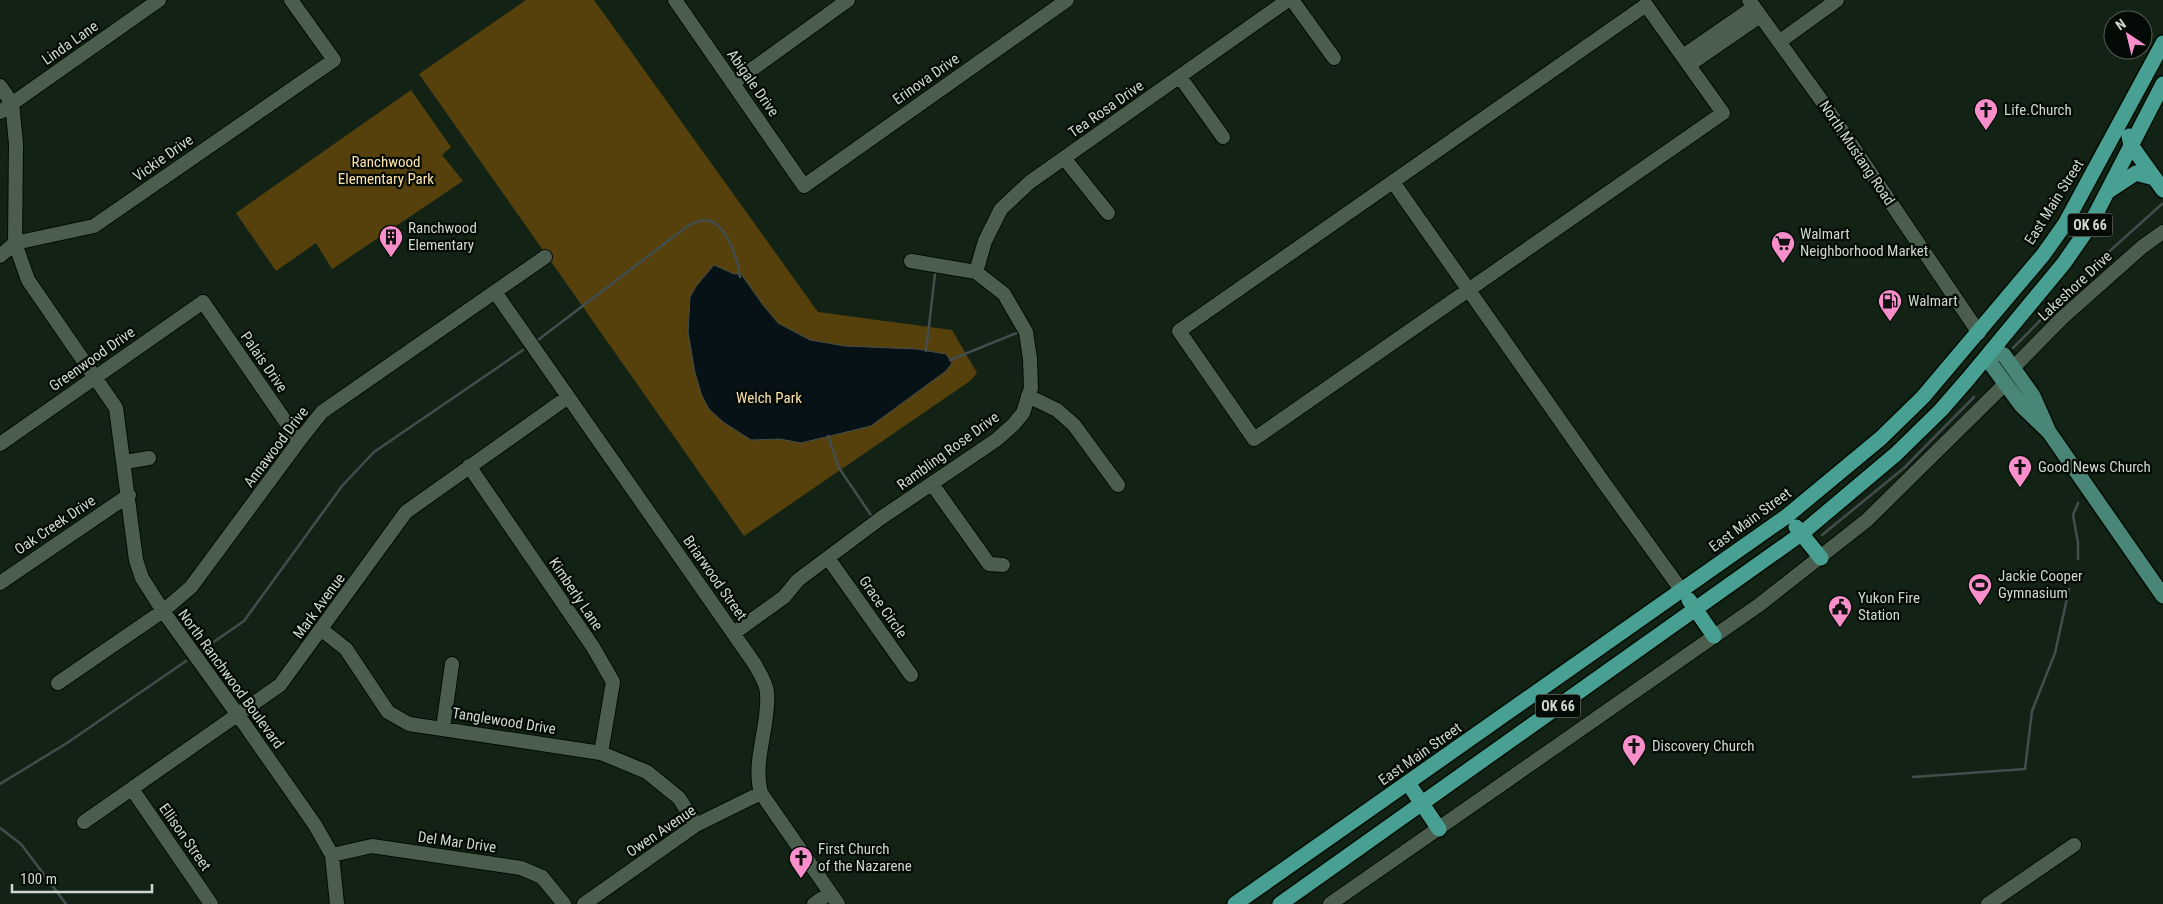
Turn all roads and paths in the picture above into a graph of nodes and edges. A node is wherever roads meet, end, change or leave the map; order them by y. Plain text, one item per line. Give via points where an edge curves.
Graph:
1 (159, 0) edge
2 (291, 0) edge
3 (675, 0) edge
4 (848, 0) edge
5 (1066, 0) edge
6 (1288, 0) edge
7 (1292, 0) edge
8 (1837, 0) edge
9 (1754, 8) edge
10 (1779, 42) junction
11 (2163, 43) edge
12 (1334, 58) dead end
13 (1686, 61) junction
14 (1180, 77) junction
15 (733, 83) junction
16 (2163, 84) edge
17 (0, 86) edge
18 (2132, 101) junction
19 (12, 103) junction
20 (0, 112) edge
21 (2147, 112) junction
22 (1223, 137) dead end
23 (2131, 145) junction
24 (1064, 158) junction
25 (1393, 182) junction
26 (2159, 184) edge
27 (804, 186) joint
28 (2107, 193) junction
29 (1108, 213) dead end
30 (2163, 232) edge
31 (16, 244) junction
32 (0, 256) edge
33 (545, 257) dead end
34 (911, 261) dead end
35 (976, 272) junction
36 (1468, 290) junction
37 (494, 292) junction
38 (202, 302) joint
39 (1979, 333) junction
40 (1992, 350) junction
41 (2014, 368) junction
42 (95, 377) junction
43 (2005, 384) junction
44 (1028, 396) junction
45 (568, 397) junction
46 (2049, 432) junction
47 (299, 441) junction
48 (0, 444) edge
49 (149, 458) dead end
50 (125, 462) junction
51 (469, 466) junction
52 (932, 484) junction
53 (1118, 485) dead end
54 (129, 495) junction
55 (1787, 516) junction
56 (1801, 534) junction
57 (828, 558) junction
58 (1821, 558) junction
59 (1003, 565) dead end
60 (0, 583) edge
61 (1682, 591) junction
62 (2163, 596) edge
63 (1695, 608) junction
64 (162, 611) junction
65 (322, 630) junction
66 (734, 633) junction
67 (1714, 636) junction
68 (452, 664) dead end
69 (911, 675) dead end
70 (58, 683) dead end
71 (238, 715) junction
72 (443, 728) junction
73 (601, 753) junction
74 (1408, 783) junction
75 (132, 789) junction
76 (761, 792) junction
77 (1422, 803) junction
78 (84, 822) dead end
79 (696, 825) junction
80 (1439, 828) junction
81 (2074, 845) dead end
82 (332, 855) junction
83 (834, 898) edge
84 (211, 904) edge
85 (337, 904) edge
86 (564, 904) edge
87 (584, 904) edge
88 (814, 904) edge
89 (1234, 904) edge
90 (1280, 904) edge
91 (1330, 904) edge
92 (1988, 904) edge

1 - 19 street, Linda Lane
2 - 31 street, Vickie Drive via 334,60 94,226
3 - 15 street, Abigale Drive
4 - 15 street
5 - 27 street, Erinova Drive
6 - 14 street, Tea Rosa Drive
7 - 12 street
8 - 10 street
9 - 10 street, North Mustang Road
9 - 13 street
10 - 39 street, North Mustang Road
11 - 18 highway, East Main Street / OK 66
13 - 25 street via 1646,5
13 - 36 street via 1723,113
14 - 22 street
14 - 24 street, Tea Rosa Drive
15 - 27 street, Abigale Drive
16 - 21 highway, OK 66
17 - 19 street, North Ranchwood Boulevard
18 - 23 highway via 2127,131
18 - 39 highway, East Main Street / OK 66 via 2065,224
19 - 20 street, Linda Lane
19 - 31 street, North Ranchwood Boulevard via 16,144
21 - 23 highway, OK 66
21 - 26 highway via 2143,141 2145,155
23 - 26 highway
23 - 28 highway, OK 66
24 - 29 street
24 - 35 street, Tea Rosa Drive via 1030,182 1001,209 985,241
25 - 36 street
25 - 36 street via 1180,331 1254,439
26 - 28 highway via 2136,173
28 - 40 highway, OK 66 via 2064,263
30 - 41 street, Lakeshore Drive via 2062,318
31 - 32 street, Vickie Drive
31 - 42 street, North Ranchwood Boulevard via 28,280
33 - 37 street, Annawood Drive
34 - 35 street, Rambling Rose Drive
35 - 44 street, Rambling Rose Drive via 1004,294 1026,332 1031,388
36 - 61 street
37 - 45 street, Briarwood Street
37 - 47 street, Annawood Drive via 329,407
38 - 42 street, Greenwood Drive
38 - 47 street, Palais Drive
39 - 40 highway
39 - 55 highway, East Main Street / OK 66 via 1923,397 1880,438
40 - 41 main road via 2004,355
40 - 43 main road via 1991,364
40 - 56 highway, OK 66 via 1941,410 1896,454
41 - 46 main road via 2033,396
42 - 48 street, Greenwood Drive
42 - 50 street, North Ranchwood Boulevard via 116,408
43 - 46 main road
43 - 58 street via 1867,520
44 - 52 street, Rambling Rose Drive via 1023,413 996,440
44 - 53 street via 1057,410 1074,425
45 - 51 street, Mark Avenue
45 - 66 street, Briarwood Street
46 - 62 main road
47 - 64 street, Annawood Drive via 191,587
49 - 50 street
50 - 54 street, North Ranchwood Boulevard
51 - 65 street, Mark Avenue via 406,512
51 - 73 street, Kimberly Lane via 613,682
52 - 57 street, Rambling Rose Drive
52 - 59 street via 989,564
54 - 60 street, Oak Creek Drive
54 - 64 street, North Ranchwood Boulevard via 138,570
55 - 56 highway
55 - 61 highway, East Main Street / OK 66
56 - 58 highway
56 - 63 highway, OK 66
57 - 66 street, Rambling Rose Drive via 798,580 784,597
57 - 69 street, Grace Circle
58 - 67 street
61 - 63 highway
61 - 74 highway, East Main Street / OK 66
63 - 67 highway
63 - 77 highway, OK 66
64 - 70 street, Annawood Drive
64 - 71 street, North Ranchwood Boulevard
65 - 71 street, Mark Avenue via 280,685
65 - 72 street, Tanglewood Drive via 346,648 388,712 409,724
66 - 76 street, Briarwood Street via 767,690 759,766
67 - 80 street
68 - 72 street
71 - 75 street, Mark Avenue
71 - 82 street, North Ranchwood Boulevard via 315,825
72 - 73 street, Tanglewood Drive
73 - 79 street, Tanglewood Drive via 647,772 679,798
74 - 77 highway
74 - 89 highway, East Main Street / OK 66
75 - 78 street, Mark Avenue
75 - 84 street, Ellison Street
76 - 79 street, Owen Avenue
76 - 83 street, Briarwood Street
77 - 80 highway
77 - 90 highway, OK 66
79 - 87 street, Owen Avenue
80 - 91 street
81 - 92 street
82 - 85 street, North Ranchwood Boulevard
82 - 86 street, Del Mar Drive via 372,846 521,868 542,878
83 - 88 street

